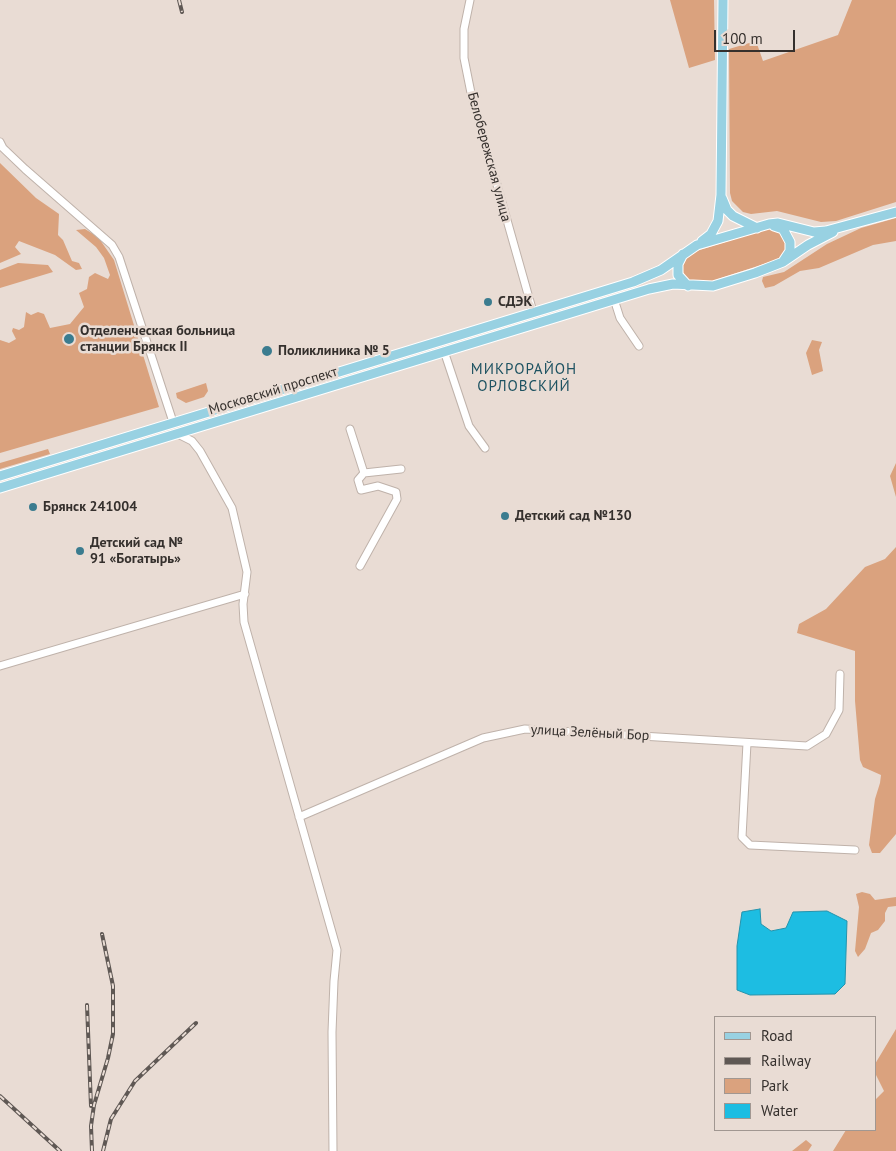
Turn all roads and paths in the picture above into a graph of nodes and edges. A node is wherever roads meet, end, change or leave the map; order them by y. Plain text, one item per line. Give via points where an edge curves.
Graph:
1 (470, 0) edge
2 (723, 0) edge
3 (0, 142) edge
4 (721, 195) junction
5 (896, 212) edge
6 (769, 224) junction
7 (757, 228) junction
8 (842, 228) junction
9 (697, 245) junction
10 (684, 252) junction
11 (783, 262) junction
12 (690, 287) junction
13 (614, 299) junction
14 (533, 312) junction
15 (639, 346) dead end
16 (444, 351) junction
17 (173, 422) junction
18 (350, 429) dead end
19 (178, 434) junction
20 (485, 448) dead end
21 (401, 469) dead end
22 (364, 474) junction
23 (0, 476) edge
24 (0, 488) edge
25 (360, 566) dead end
26 (245, 594) junction
27 (0, 666) edge
28 (840, 674) dead end
29 (747, 743) junction
30 (299, 817) junction
31 (855, 850) dead end
32 (333, 1151) edge

1 - 14 street, Белобережская улица via 464,30 464,58 471,93
2 - 4 main road
3 - 17 street via 25,169 112,245 119,257
4 - 7 main road via 724,206 733,216
4 - 9 main road via 715,227 708,238
5 - 8 main road
6 - 7 main road, Московский проспект
6 - 8 main road via 778,223 814,232
6 - 11 main road via 788,234 790,251
7 - 9 main road, Московский проспект
8 - 11 main road, Московский проспект
9 - 10 main road, Московский проспект
10 - 12 main road via 678,264 678,274
10 - 14 main road, Московский проспект via 648,276
11 - 12 main road, Московский проспект via 714,286
12 - 13 main road, Московский проспект via 664,286
13 - 15 street via 621,320
13 - 16 main road, Московский проспект
14 - 17 main road, Московский проспект
16 - 19 main road, Московский проспект
16 - 20 street via 469,426
17 - 19 main road
17 - 23 main road, Московский проспект
18 - 22 street
19 - 24 main road, Московский проспект
19 - 26 street via 192,441 200,451 232,508 247,572
21 - 22 street
22 - 25 street via 358,480 361,490 378,486 396,492 397,499
26 - 27 street
26 - 30 street via 244,622
28 - 29 street, улица Зелёный Бор via 839,710 826,734 806,746
29 - 30 street, улица Зелёный Бор via 525,729 483,738
29 - 31 street via 742,837 750,846
30 - 32 street via 338,950 332,1024

